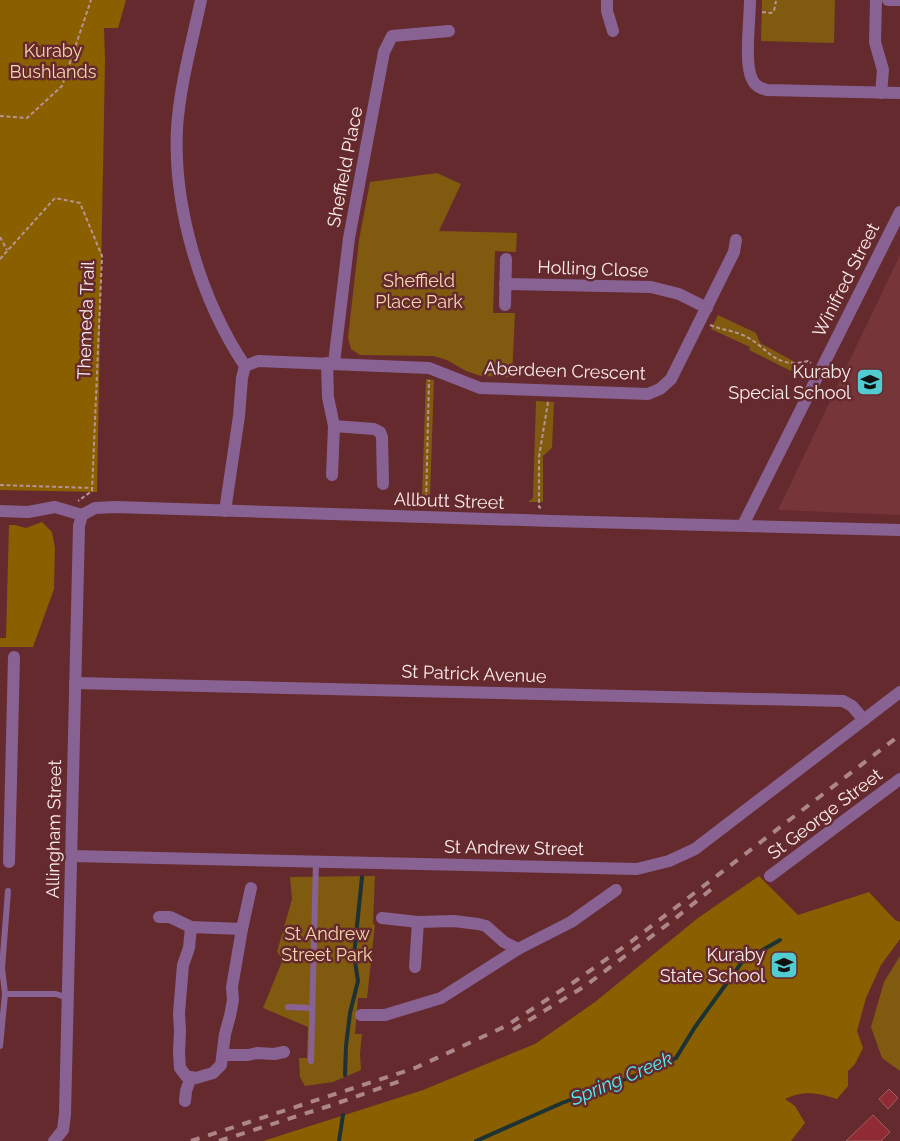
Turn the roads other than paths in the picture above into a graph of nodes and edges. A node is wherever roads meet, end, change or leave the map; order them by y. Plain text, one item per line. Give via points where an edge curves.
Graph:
1 (201, 0) edge
2 (606, 0) edge
3 (876, 0) edge
4 (888, 0) edge
5 (900, 0) edge
6 (750, 4) edge
7 (449, 31) dead end
8 (613, 31) dead end
9 (881, 92) junction
10 (900, 93) edge
11 (900, 212) edge
12 (736, 240) dead end
13 (506, 259) dead end
14 (505, 284) junction
15 (505, 305) dead end
16 (704, 314) junction
17 (330, 363) junction
18 (245, 366) junction
19 (334, 426) junction
20 (332, 475) dead end
21 (384, 484) dead end
22 (0, 511) edge
23 (225, 511) junction
24 (82, 515) junction
25 (743, 525) junction
26 (900, 530) edge
27 (14, 656) dead end
28 (75, 683) junction
29 (900, 692) edge
30 (864, 720) junction
31 (900, 779) edge
32 (5, 831) edge
33 (71, 856) junction
34 (316, 861) junction
35 (9, 862) dead end
36 (770, 876) dead end
37 (251, 888) dead end
38 (616, 890) dead end
39 (8, 891) dead end
40 (159, 917) dead end
41 (382, 918) dead end
42 (418, 922) junction
43 (191, 927) junction
44 (242, 929) junction
45 (518, 949) junction
46 (415, 967) dead end
47 (1, 968) edge
48 (5, 994) junction
49 (68, 998) junction
50 (288, 1007) dead end
51 (312, 1008) junction
52 (361, 1015) dead end
53 (0, 1046) edge
54 (284, 1052) dead end
55 (224, 1055) junction
56 (312, 1061) dead end
57 (191, 1077) junction
58 (185, 1101) dead end
59 (54, 1141) edge

1 - 18 street via 177,127 182,205 201,278 233,348
2 - 8 street
3 - 9 street via 875,42 883,70
4 - 5 street
6 - 9 street via 748,66 757,86 767,90
7 - 17 street, Sheffield Place via 392,36 384,52 349,238
9 - 10 street
11 - 25 street, Winifred Street
12 - 16 street, Aberdeen Crescent via 734,252
13 - 14 street
14 - 15 street
14 - 16 street, Holling Close via 651,287 680,294
16 - 17 street, Aberdeen Crescent via 671,379 648,394 480,388 429,368
17 - 18 street, Aberdeen Crescent via 258,361
17 - 19 street via 328,397
18 - 23 street
19 - 20 street
19 - 21 street via 380,432
22 - 24 street via 28,512 55,507
23 - 24 street, Allbutt Street via 115,507 95,508
23 - 25 street, Allbutt Street
24 - 28 street, Allingham Street via 79,526
25 - 26 street, Allbutt Street
27 - 32 street
28 - 30 street, St Patrick Avenue via 843,701
28 - 33 street, Allingham Street
29 - 30 street, St Andrew Street
30 - 34 street, St Andrew Street via 695,849 669,861 637,869
31 - 36 street, St George Street
32 - 35 street
33 - 34 street, St Andrew Street
33 - 49 street, Allingham Street
34 - 51 lane
37 - 44 street
38 - 45 street via 571,922
39 - 47 lane
40 - 43 street via 170,917
41 - 42 street
42 - 45 street via 454,921 486,926
42 - 46 street
43 - 44 street
43 - 57 street via 183,965 179,1014 180,1068 187,1077
44 - 55 street
45 - 52 street via 441,998 385,1015
47 - 48 lane
48 - 49 lane via 56,994
48 - 53 lane
49 - 59 street, Allingham Street via 65,1114 63,1130
50 - 51 lane
51 - 56 lane
54 - 55 street
55 - 57 street via 222,1065 213,1073
57 - 58 street

